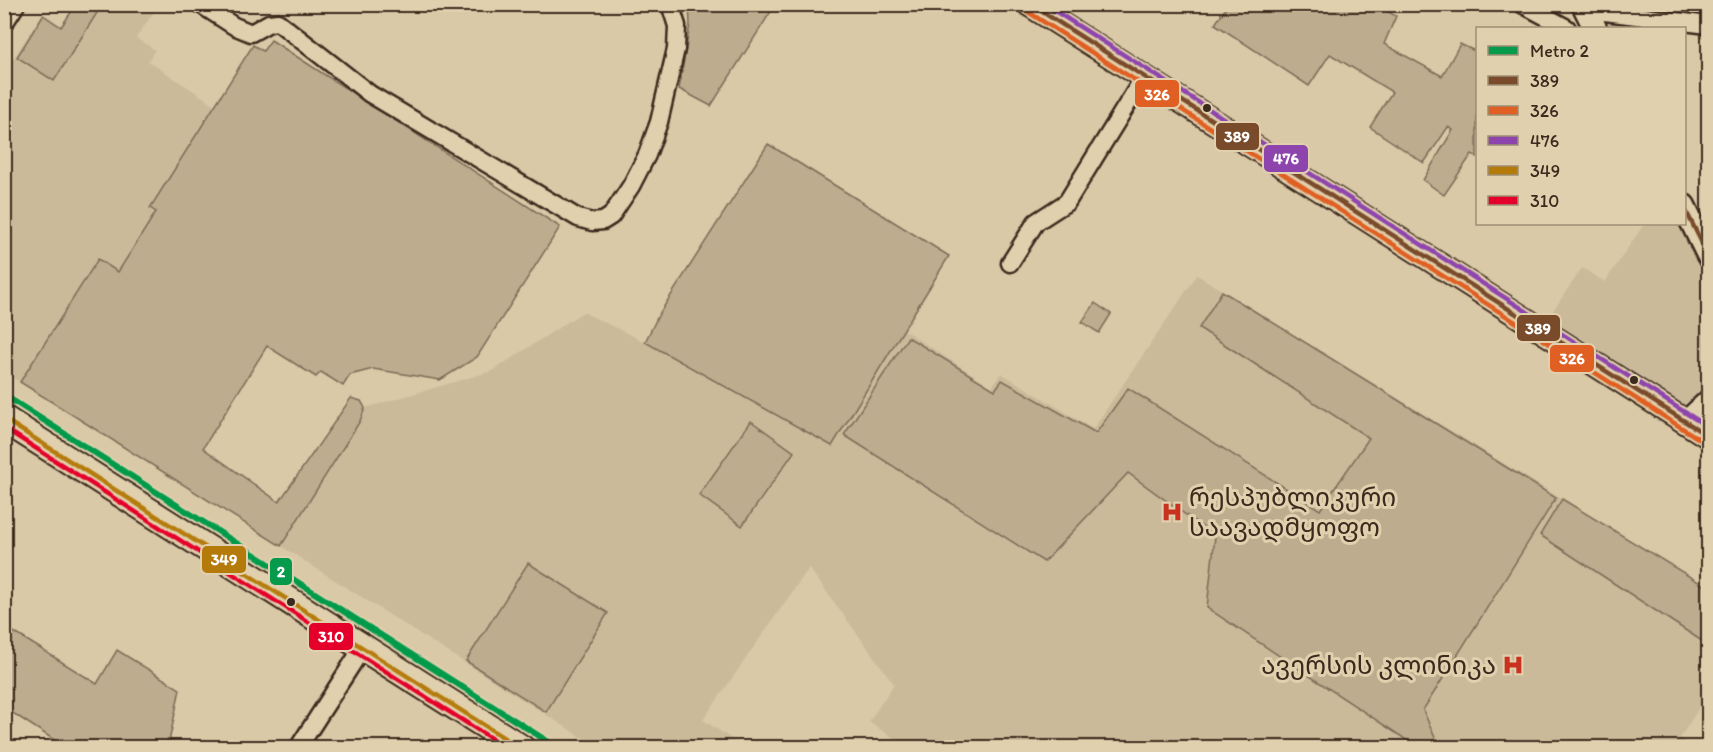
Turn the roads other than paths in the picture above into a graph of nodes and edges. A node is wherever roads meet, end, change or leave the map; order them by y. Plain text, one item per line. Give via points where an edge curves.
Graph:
1 (13, 4) edge
2 (200, 4) edge
3 (670, 4) edge
4 (1029, 4) edge
5 (1522, 4) edge
6 (1588, 16) edge
7 (4, 18) edge
8 (1708, 25) edge
9 (1566, 27) edge
10 (1144, 77) junction
11 (1686, 209) edge
12 (1707, 246) edge
13 (1010, 263) dead end
14 (1708, 402) edge
15 (4, 419) edge
16 (1687, 422) junction
17 (1708, 436) edge
18 (363, 647) junction
19 (298, 747) edge
20 (521, 747) edge

1 - 7 main road
2 - 3 street via 251,33 278,22 370,94 578,218 592,222 611,216 647,155 659,122 676,49 676,26
4 - 10 main road
5 - 9 street
6 - 8 street via 1605,12
10 - 13 street via 1067,202 1036,222
10 - 16 main road
11 - 12 main road
14 - 16 main road
15 - 18 main road
16 - 17 main road
18 - 19 street
18 - 20 main road

